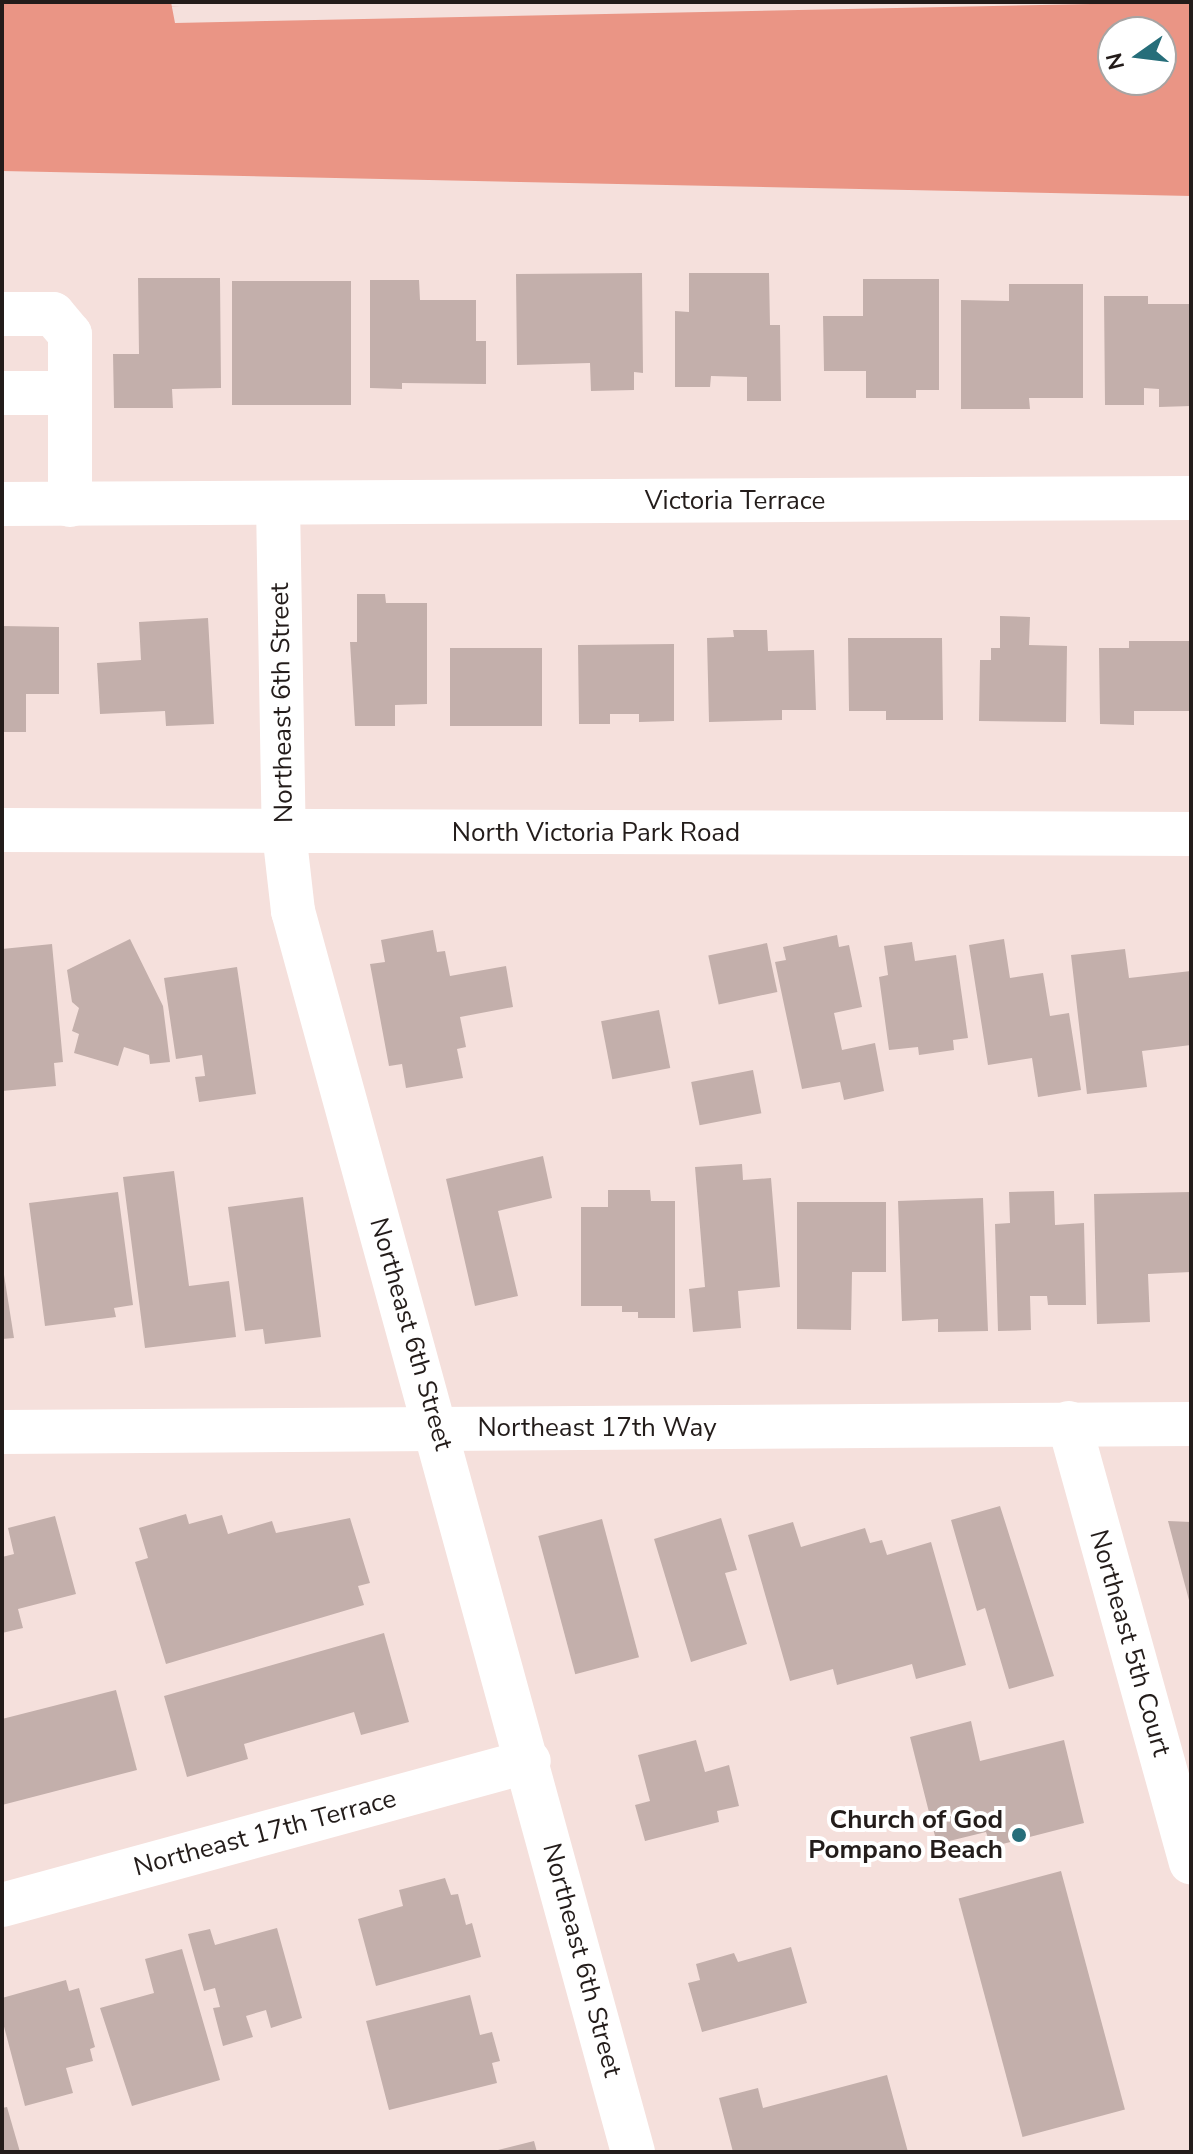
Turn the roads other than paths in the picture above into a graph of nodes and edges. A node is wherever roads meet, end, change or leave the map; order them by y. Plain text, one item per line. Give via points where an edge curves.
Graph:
1 (2, 314) edge
2 (2, 393) edge
3 (69, 393) junction
4 (1191, 498) edge
5 (2, 504) edge
6 (278, 504) junction
7 (70, 505) junction
8 (2, 830) edge
9 (284, 832) junction
10 (1191, 834) edge
11 (1069, 1423) junction
12 (1191, 1424) edge
13 (438, 1429) junction
14 (2, 1432) edge
15 (529, 1761) junction
16 (1191, 1862) edge
17 (2, 1905) edge
18 (633, 2152) edge

1 - 3 street via 53,314 63,322 70,334
2 - 3 street
3 - 7 street
4 - 6 street, Victoria Terrace
5 - 7 street, Victoria Terrace
6 - 7 street, Victoria Terrace
6 - 9 street, Northeast 6th Street
8 - 9 street, North Victoria Park Road
9 - 10 street, North Victoria Park Road
9 - 13 street, Northeast 6th Street via 293,911
11 - 12 street, Northeast 17th Way
11 - 13 street, Northeast 17th Way
11 - 16 street, Northeast 5th Court
13 - 14 street, Northeast 17th Way
13 - 15 street, Northeast 6th Street
15 - 17 street, Northeast 17th Terrace
15 - 18 street, Northeast 6th Street

